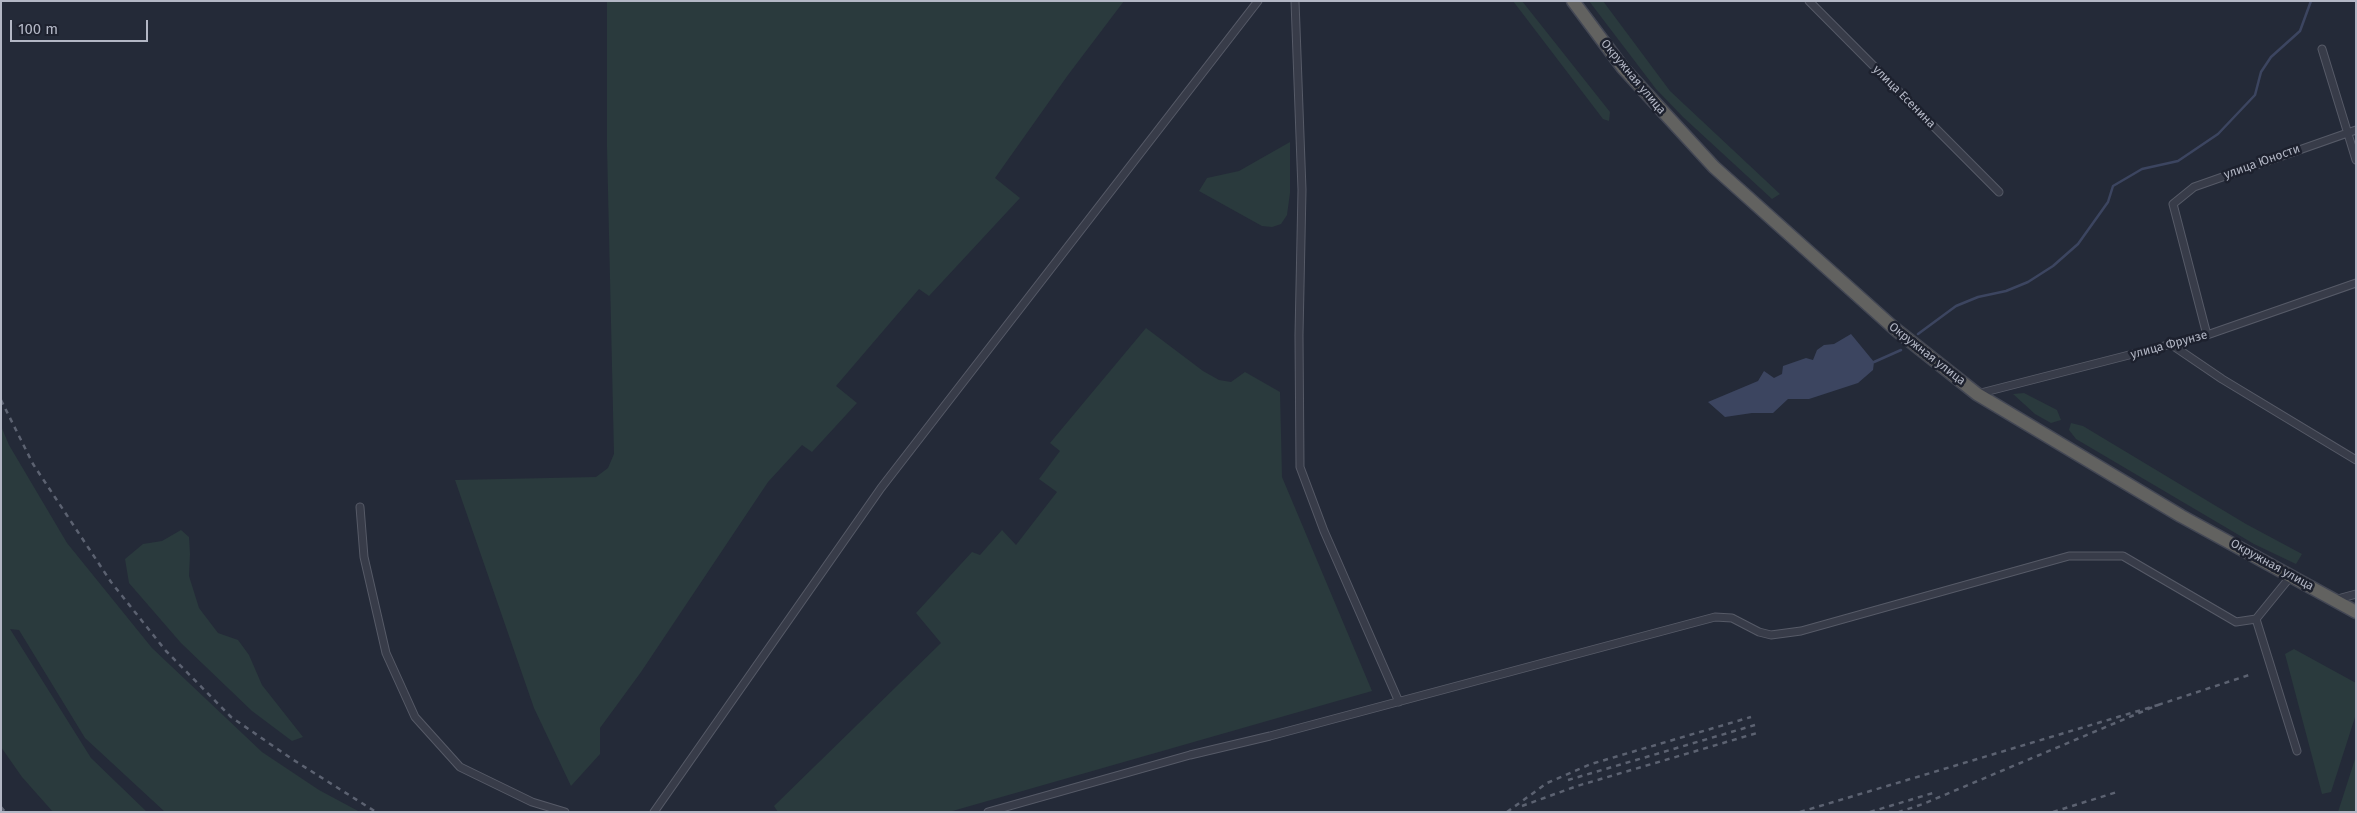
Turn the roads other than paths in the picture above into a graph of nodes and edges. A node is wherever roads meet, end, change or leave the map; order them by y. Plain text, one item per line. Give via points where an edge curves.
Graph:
1 (1258, 1) edge
2 (1295, 1) edge
3 (1573, 1) edge
4 (1809, 1) edge
5 (2322, 48) dead end
6 (2356, 130) edge
7 (2348, 132) junction
8 (2356, 160) edge
9 (1999, 192) dead end
10 (2356, 284) edge
11 (2207, 335) junction
12 (2172, 345) junction
13 (1977, 394) junction
14 (2356, 460) edge
15 (360, 508) dead end
16 (2292, 576) junction
17 (2356, 594) edge
18 (2334, 600) junction
19 (2356, 612) edge
20 (2256, 619) junction
21 (1399, 702) junction
22 (2297, 751) dead end
23 (565, 812) edge
24 (654, 812) edge
25 (988, 812) edge

1 - 24 street via 881,488
2 - 21 street via 1302,190 1300,467 1324,531
3 - 13 highway, Окружная улица via 1623,68 1714,166 1895,329
4 - 9 street, улица Есенина
5 - 7 street
6 - 7 street, улица Юности
7 - 8 street
7 - 11 street, улица Юности via 2194,187 2174,204
10 - 11 street, улица Фрунзе
11 - 12 street, улица Фрунзе
12 - 13 street, улица Фрунзе
12 - 14 street via 2222,380
13 - 16 highway, Окружная улица via 2181,516
15 - 23 street via 364,557 386,653 415,717 460,767 532,802
16 - 18 highway, Окружная улица
16 - 20 street
17 - 18 street
18 - 19 highway, Окружная улица
20 - 21 street via 2236,622 2123,556 2069,556 1801,631 1771,634 1759,632 1732,618 1715,617
20 - 22 street
21 - 25 street via 1190,755

